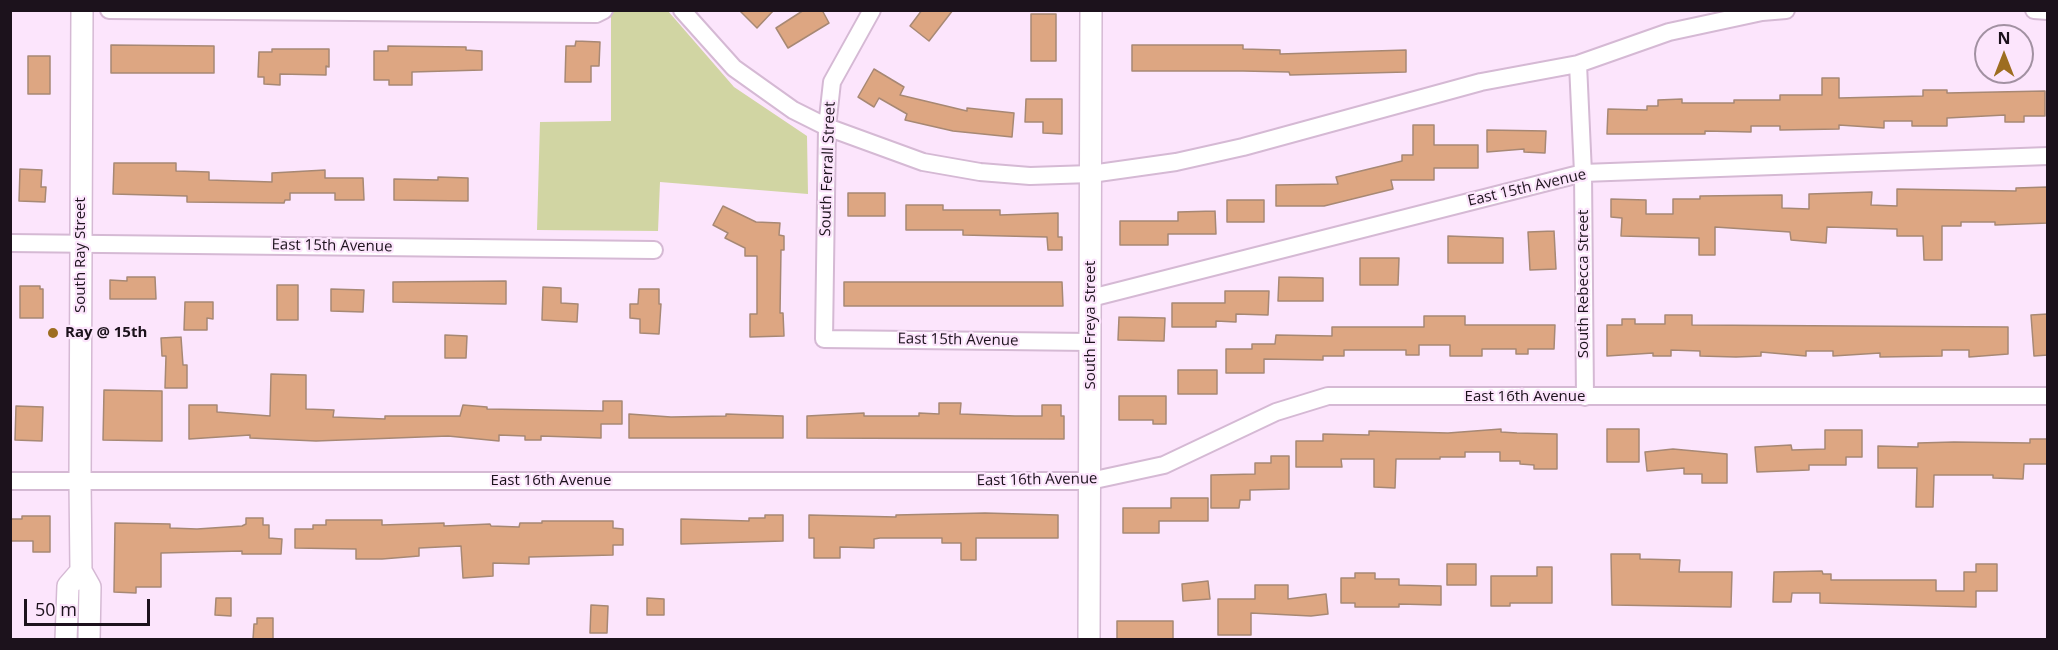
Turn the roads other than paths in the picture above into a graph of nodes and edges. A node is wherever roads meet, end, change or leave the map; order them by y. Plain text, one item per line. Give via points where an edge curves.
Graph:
1 (82, 10) edge
2 (109, 10) edge
3 (604, 10) edge
4 (682, 10) edge
5 (872, 10) edge
6 (1091, 10) edge
7 (1786, 10) edge
8 (2034, 10) edge
9 (2048, 11) edge
10 (1578, 64) junction
11 (827, 127) junction
12 (2048, 156) edge
13 (1583, 173) junction
14 (1091, 174) junction
15 (10, 243) edge
16 (81, 244) junction
17 (654, 250) dead end
18 (1091, 298) junction
19 (824, 339) joint
20 (1092, 342) junction
21 (2048, 396) edge
22 (1585, 397) junction
23 (10, 481) edge
24 (80, 481) junction
25 (1090, 481) junction
26 (81, 571) junction
27 (66, 639) edge
28 (89, 639) edge
29 (1089, 639) edge

1 - 16 main road, South Ray Street
2 - 3 street via 596,15
4 - 11 street via 734,68 793,110
5 - 11 street, South Ferrall Street via 832,82
6 - 14 main road, South Freya Street
7 - 10 street via 1669,32
8 - 9 street
10 - 13 street, South Rebecca Street
10 - 14 street via 1481,82 1232,150
11 - 14 street via 934,164 1020,175
11 - 19 street, South Ferrall Street
12 - 13 street, East 15th Avenue
13 - 18 street, East 15th Avenue
13 - 22 street, South Rebecca Street
14 - 18 main road, South Freya Street
15 - 16 street, East 15th Avenue
16 - 17 street, East 15th Avenue
16 - 24 main road, South Ray Street
18 - 20 main road, South Freya Street
19 - 20 street, East 15th Avenue
20 - 25 main road, South Freya Street
21 - 22 street, East 16th Avenue
22 - 25 street, East 16th Avenue via 1328,396 1276,412 1164,465
23 - 24 street, East 16th Avenue
24 - 25 street, East 16th Avenue
24 - 26 main road, South Ray Street
25 - 29 main road, South Freya Street
26 - 27 main road, South Ray Street via 68,586
26 - 28 main road, South Ray Street via 90,587

